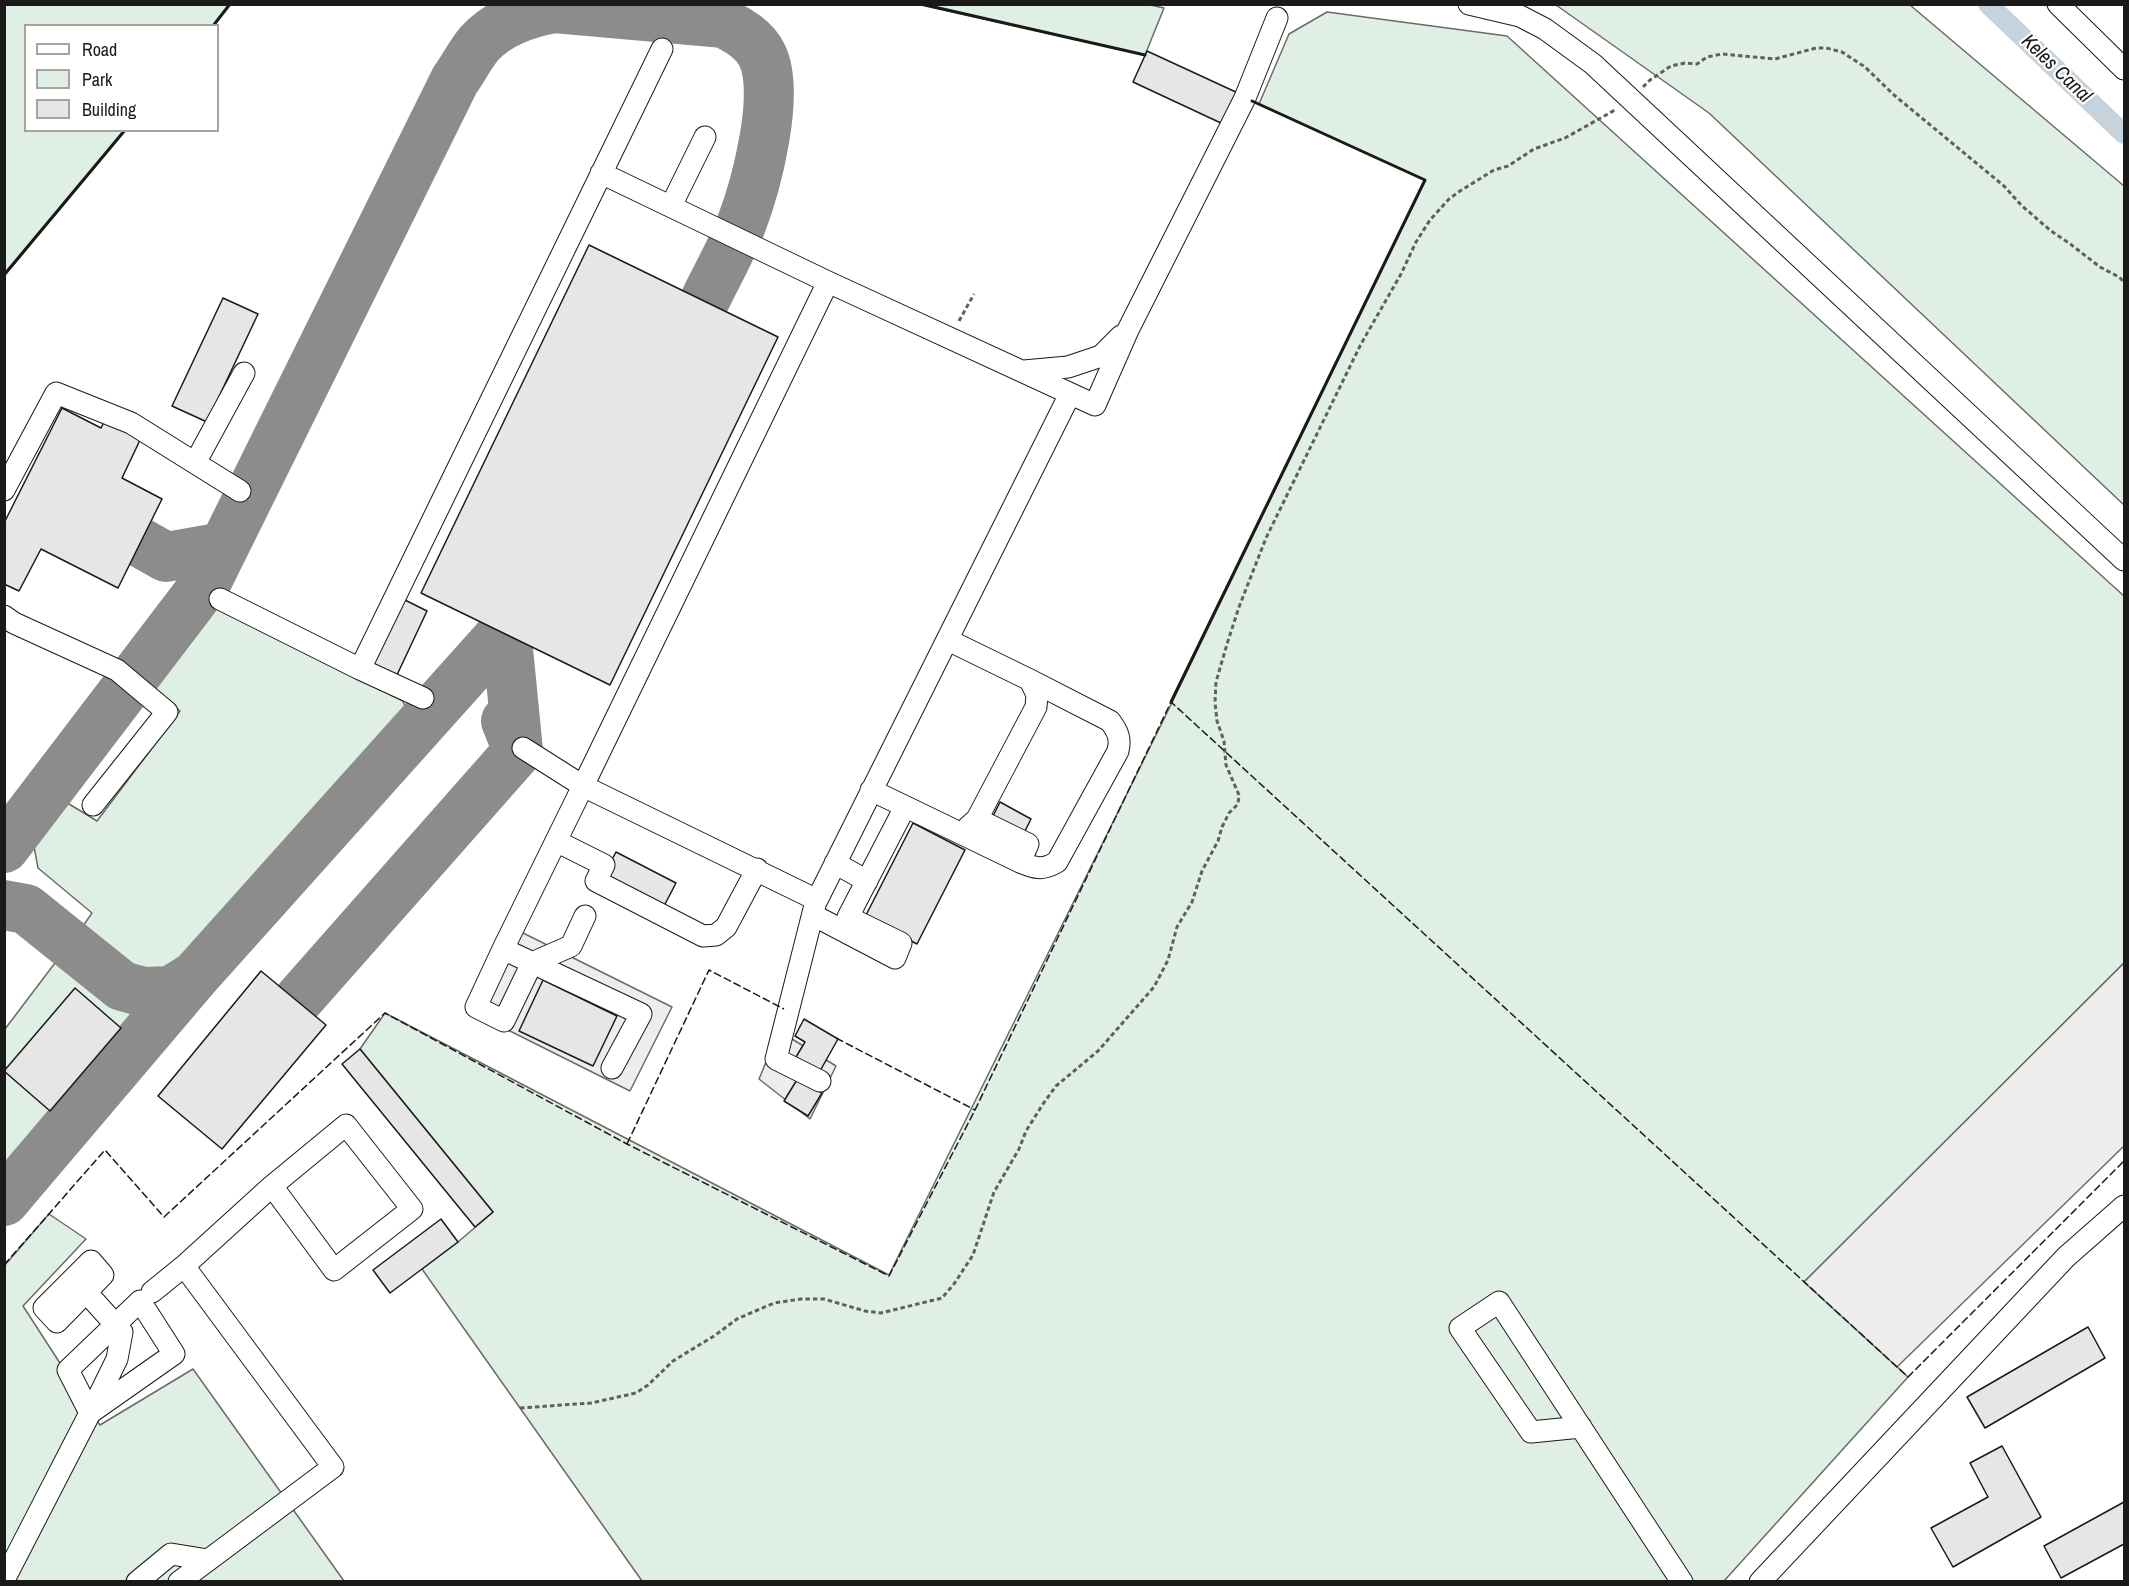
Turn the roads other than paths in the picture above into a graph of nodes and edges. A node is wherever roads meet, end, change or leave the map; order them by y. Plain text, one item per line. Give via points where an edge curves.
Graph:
1 (1469, 4) edge
2 (2058, 4) edge
3 (1280, 9) edge
4 (662, 49) dead end
5 (2124, 69) edge
6 (705, 137) dead end
7 (601, 172) junction
8 (671, 206) junction
9 (828, 282) junction
10 (1128, 330) junction
11 (1021, 371) junction
12 (244, 374) dead end
13 (1071, 394) junction
14 (195, 463) junction
15 (4, 490) edge
16 (240, 490) dead end
17 (2124, 560) edge
18 (220, 599) dead end
19 (4, 616) edge
20 (948, 640) junction
21 (360, 669) junction
22 (1030, 680) junction
23 (423, 698) dead end
24 (523, 748) dead end
25 (583, 786) junction
26 (871, 790) junction
27 (93, 806) dead end
28 (905, 807) junction
29 (977, 819) junction
30 (952, 829) junction
31 (556, 841) junction
32 (1020, 862) junction
33 (835, 863) junction
34 (756, 869) junction
35 (867, 881) junction
36 (815, 907) junction
37 (585, 916) dead end
38 (848, 917) junction
39 (503, 949) junction
40 (532, 963) junction
41 (612, 1068) dead end
42 (820, 1081) dead end
43 (272, 1186) junction
44 (2124, 1206) edge
45 (184, 1266) junction
46 (86, 1292) dead end
47 (152, 1292) dead end
48 (116, 1324) junction
49 (90, 1413) junction
50 (1581, 1427) junction
51 (208, 1560) junction
52 (4, 1580) edge
53 (137, 1581) edge
54 (179, 1581) edge
55 (1682, 1581) edge
56 (1760, 1581) edge

1 - 17 street via 1520,16 1593,64
2 - 5 street
3 - 10 street via 1245,98
4 - 7 street
6 - 8 street
7 - 8 street
7 - 21 street
8 - 9 street
9 - 11 street
9 - 25 street
10 - 11 street via 1101,356 1068,367
10 - 13 street via 1095,405
11 - 13 street
12 - 14 street
13 - 20 street
14 - 15 street via 131,423 56,393
14 - 16 street
18 - 21 street
19 - 27 street via 117,670 166,712
20 - 22 street
20 - 26 street
21 - 23 street
22 - 29 street via 1037,694 1036,707
22 - 32 street via 1110,722 1120,740 1118,751 1057,862 1038,869
24 - 25 street
25 - 31 street
25 - 34 street
26 - 28 street
26 - 33 street
28 - 30 street
28 - 35 street
29 - 30 street via 967,828
29 - 32 street via 1028,844
30 - 32 street
31 - 34 street via 604,865 596,880 703,936 716,935 726,927
31 - 39 street
33 - 35 street
33 - 36 street
34 - 36 street
35 - 38 street
36 - 38 street
36 - 38 street via 895,958 901,943
36 - 42 street via 776,1059
37 - 40 street via 571,946
39 - 40 street
39 - 40 street via 476,1007 504,1021
40 - 41 street via 641,1014
43 - 43 street via 346,1125 412,1209 334,1270
43 - 45 street
44 - 56 street via 2066,1257
45 - 47 street
45 - 51 street via 333,1467
46 - 48 street
48 - 49 street via 122,1332 117,1359
48 - 49 street via 68,1370
48 - 49 street via 140,1301 174,1354
49 - 52 street
50 - 50 street via 1531,1432 1461,1328 1499,1302
50 - 55 street
51 - 53 street via 171,1554
51 - 54 street

